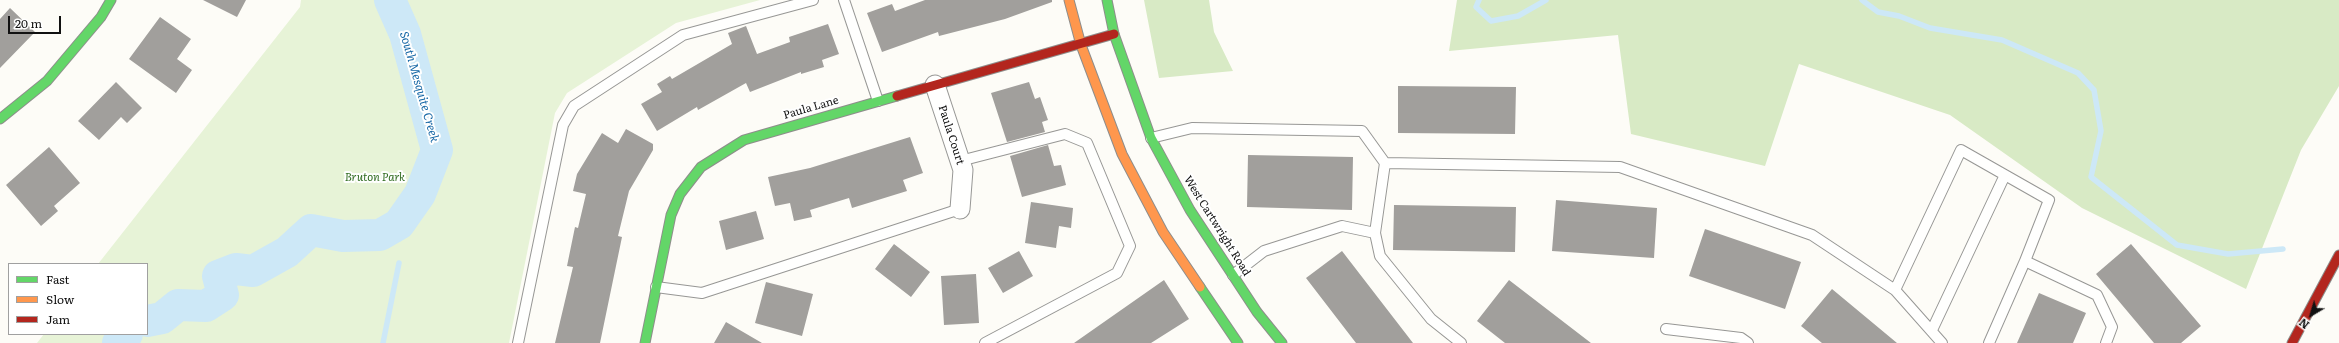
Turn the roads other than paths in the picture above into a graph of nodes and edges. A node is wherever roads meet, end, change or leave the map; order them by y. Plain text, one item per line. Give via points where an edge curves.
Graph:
1 (111, 0) edge
2 (813, 0) edge
3 (844, 0) edge
4 (1068, 0) edge
5 (1107, 0) edge
6 (1114, 34) junction
7 (1081, 45) junction
8 (935, 85) junction
9 (878, 101) junction
10 (0, 119) edge
11 (1151, 138) junction
12 (960, 161) junction
13 (1385, 162) junction
14 (2005, 175) junction
15 (960, 209) joint
16 (1375, 233) junction
17 (2339, 255) edge
18 (2025, 261) junction
19 (1233, 275) junction
20 (656, 287) junction
21 (1895, 290) junction
22 (1241, 325) dead end
23 (1666, 329) dead end
24 (1932, 330) junction
25 (1228, 336) junction
26 (518, 343) edge
27 (645, 343) edge
28 (985, 343) edge
29 (1238, 343) edge
30 (1282, 343) edge
31 (1461, 343) edge
32 (1748, 343) edge
33 (1942, 343) edge
34 (1989, 343) edge
35 (2106, 343) edge
36 (2292, 343) edge

1 - 10 main road via 101,17 47,81
2 - 26 lane via 683,35 574,106 563,125
3 - 9 lane
4 - 7 main road
5 - 6 main road, West Cartwright Road
6 - 7 main road, Paula Lane
6 - 11 main road, West Cartwright Road
7 - 8 main road, Paula Lane
7 - 25 main road via 1129,167 1163,232
8 - 9 main road, Paula Lane
8 - 12 street, Paula Court
9 - 20 main road, Paula Lane via 744,140 701,167 680,194 671,215
11 - 13 lane via 1192,128 1362,130
11 - 19 main road, West Cartwright Road via 1190,210
12 - 15 street, Paula Court via 963,183
12 - 28 lane via 1066,134 1087,144 1130,246 1117,273
13 - 16 lane
13 - 21 lane via 1620,168 1812,235
14 - 18 lane via 2049,200
14 - 21 lane via 1960,150
14 - 24 lane
15 - 20 lane via 702,293
16 - 19 lane via 1342,226 1264,251
16 - 31 lane via 1380,256 1431,319
17 - 36 main road
18 - 34 lane
18 - 35 lane via 2097,295 2112,327
19 - 30 main road, West Cartwright Road via 1254,314
20 - 27 main road, Paula Lane
21 - 24 lane
22 - 25 main road
23 - 32 lane via 1741,338
24 - 33 lane
25 - 29 main road

